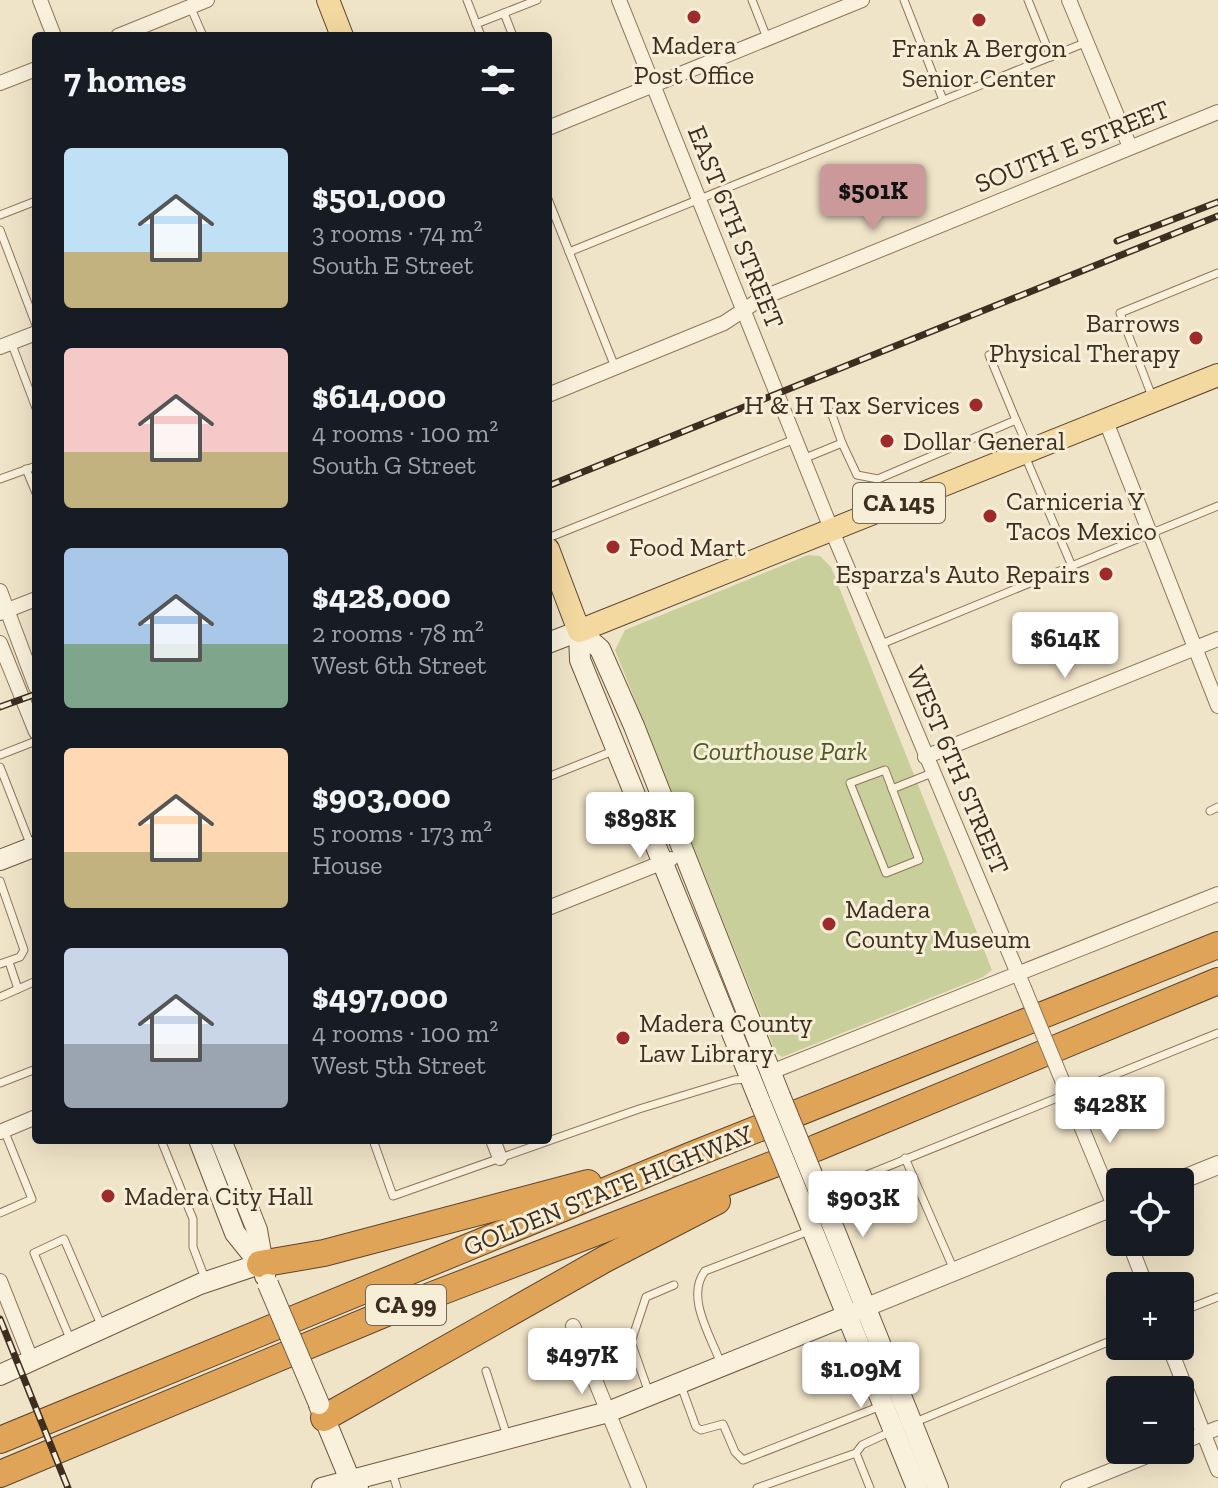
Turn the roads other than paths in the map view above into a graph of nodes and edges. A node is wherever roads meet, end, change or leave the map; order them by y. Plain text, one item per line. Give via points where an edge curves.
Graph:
1 (40, 0) edge
2 (207, 0) edge
3 (328, 0) edge
4 (467, 0) edge
5 (537, 0) edge
6 (619, 0) edge
7 (752, 0) edge
8 (862, 0) edge
9 (904, 0) edge
10 (1028, 0) edge
11 (1069, 0) edge
12 (190, 6) junction
13 (504, 13) junction
14 (476, 24) junction
15 (52, 32) edge
16 (128, 32) edge
17 (201, 32) edge
18 (340, 32) edge
19 (479, 32) edge
20 (511, 32) edge
21 (767, 38) junction
22 (1087, 42) junction
23 (1051, 57) junction
24 (32, 71) edge
25 (0, 83) edge
26 (653, 86) junction
27 (943, 100) junction
28 (1218, 112) edge
29 (552, 124) edge
30 (1130, 147) junction
31 (699, 200) junction
32 (32, 203) edge
33 (552, 209) edge
34 (0, 215) edge
35 (0, 230) edge
36 (569, 252) junction
37 (1218, 273) edge
38 (744, 311) junction
39 (32, 314) edge
40 (32, 335) edge
41 (6, 345) edge
42 (989, 355) dead end
43 (615, 367) junction
44 (1218, 375) edge
45 (552, 393) edge
46 (32, 400) edge
47 (1153, 400) junction
48 (831, 412) dead end
49 (1105, 419) junction
50 (1016, 420) junction
51 (793, 433) junction
52 (842, 443) junction
53 (1026, 450) junction
54 (803, 459) junction
55 (32, 467) edge
56 (26, 469) junction
57 (0, 479) edge
58 (32, 483) edge
59 (1218, 506) edge
60 (832, 531) junction
61 (1150, 534) junction
62 (552, 536) edge
63 (552, 560) edge
64 (1071, 564) junction
65 (0, 591) edge
66 (32, 601) edge
67 (4, 612) edge
68 (579, 631) junction
69 (1218, 639) edge
70 (552, 641) edge
71 (0, 643) edge
72 (879, 645) junction
73 (1196, 648) junction
74 (32, 678) edge
75 (1218, 706) edge
76 (32, 722) edge
77 (32, 743) edge
78 (617, 749) junction
79 (0, 755) edge
80 (925, 757) junction
81 (0, 767) edge
82 (932, 773) junction
83 (552, 775) edge
84 (892, 789) junction
85 (32, 842) edge
86 (32, 848) edge
87 (673, 858) junction
88 (0, 859) edge
89 (0, 881) edge
90 (1218, 894) edge
91 (552, 906) edge
92 (1218, 945) edge
93 (4, 963) edge
94 (1021, 981) junction
95 (1218, 981) edge
96 (32, 983) edge
97 (18, 989) junction
98 (0, 997) edge
99 (1218, 1033) edge
100 (32, 1071) edge
101 (771, 1072) junction
102 (751, 1079) junction
103 (0, 1083) edge
104 (1066, 1090) junction
105 (771, 1100) junction
106 (32, 1119) edge
107 (2, 1131) edge
108 (552, 1140) edge
109 (163, 1144) edge
110 (201, 1144) edge
111 (223, 1144) edge
112 (374, 1144) edge
113 (495, 1144) edge
114 (540, 1144) edge
115 (816, 1148) junction
116 (692, 1155) junction
117 (500, 1158) junction
118 (905, 1158) junction
119 (1218, 1165) edge
120 (1194, 1175) edge
121 (1106, 1182) edge
122 (819, 1192) junction
123 (0, 1213) edge
124 (1106, 1214) edge
125 (812, 1229) junction
126 (954, 1270) junction
127 (264, 1274) junction
128 (0, 1281) edge
129 (206, 1282) junction
130 (674, 1285) dead end
131 (1218, 1297) edge
132 (1194, 1306) edge
133 (867, 1307) junction
134 (846, 1316) junction
135 (573, 1326) dead end
136 (103, 1329) junction
137 (72, 1342) junction
138 (1106, 1343) edge
139 (1174, 1360) edge
140 (32, 1362) junction
141 (722, 1366) junction
142 (486, 1371) dead end
143 (0, 1375) edge
144 (679, 1383) junction
145 (649, 1395) junction
146 (883, 1405) junction
147 (322, 1411) junction
148 (608, 1412) junction
149 (902, 1427) junction
150 (1218, 1428) edge
151 (1203, 1433) junction
152 (1194, 1437) edge
153 (508, 1439) junction
154 (0, 1440) edge
155 (856, 1453) junction
156 (1127, 1464) edge
157 (1218, 1470) edge
158 (0, 1474) edge
159 (394, 1479) edge
160 (352, 1485) edge
161 (322, 1488) edge
162 (639, 1488) edge
163 (757, 1488) edge
164 (870, 1488) edge
165 (917, 1488) edge
166 (938, 1488) edge
167 (1068, 1488) edge

1 - 15 street
2 - 12 street
3 - 18 main road
4 - 14 lane
5 - 13 lane
6 - 26 street, EAST 6TH STREET
7 - 21 lane
8 - 21 street
9 - 27 lane
10 - 23 lane
11 - 22 street
12 - 16 street
12 - 17 lane
13 - 14 lane
13 - 20 lane
14 - 19 lane
21 - 26 street
22 - 23 lane
22 - 30 street
23 - 27 lane
24 - 25 street
26 - 29 street
26 - 31 street, EAST 6TH STREET
27 - 31 lane
28 - 30 street, SOUTH E STREET
30 - 38 street, SOUTH E STREET via 762,298
31 - 36 lane
31 - 38 street, EAST 6TH STREET
32 - 34 lane
33 - 36 lane
35 - 39 lane
36 - 43 lane
37 - 47 lane via 1120,313
38 - 43 street, SOUTH E STREET
38 - 51 street, EAST 6TH STREET
40 - 41 street
41 - 46 lane
42 - 50 lane
43 - 45 street, SOUTH E STREET
44 - 47 main road, CA 145
47 - 49 main road, CA 145
48 - 52 lane
49 - 53 main road, CA 145
49 - 61 street
50 - 52 lane via 878,479 857,475
50 - 53 lane
51 - 54 street, WEST 6TH STREET
51 - 62 lane
52 - 54 lane
53 - 60 main road, CA 145
53 - 64 lane
54 - 60 street, WEST 6TH STREET
55 - 56 lane
56 - 57 lane
56 - 58 lane
59 - 61 lane
60 - 68 main road, CA 145
60 - 72 street, WEST 6TH STREET
61 - 64 lane
61 - 73 street
63 - 68 main road
64 - 72 lane
65 - 67 street
66 - 67 street
67 - 74 street
68 - 70 main road
68 - 78 main road via 580,660
68 - 87 main road via 600,649
69 - 73 street
71 - 76 street
72 - 80 street, WEST 6TH STREET
73 - 75 street
73 - 80 street
77 - 79 lane
78 - 83 lane
78 - 87 main road
80 - 82 street, WEST 6TH STREET
81 - 85 lane
82 - 84 lane
82 - 94 street, WEST 6TH STREET
84 - 84 lane via 885,770 850,783 886,873 919,860
86 - 88 main road
87 - 91 street
87 - 101 main road
87 - 102 main road
89 - 93 lane via 24,950
90 - 94 street
92 - 116 highway, GOLDEN STATE HIGHWAY / CA 99
93 - 97 lane
94 - 101 street
94 - 104 street, WEST 6TH STREET, bridge
95 - 115 highway, GOLDEN STATE HIGHWAY / CA 99
96 - 97 lane
97 - 98 lane
99 - 104 lane
100 - 103 lane
101 - 102 main road
101 - 105 main road
102 - 105 main road
102 - 108 lane via 734,1080
104 - 118 lane
104 - 121 street, WEST 6TH STREET
105 - 122 main road, bridge
105 - 125 main road, bridge
106 - 107 street
107 - 123 lane via 32,1199
109 - 129 lane via 193,1219 193,1247
110 - 127 main road via 235,1233
111 - 127 main road via 257,1230
112 - 117 lane via 393,1196
113 - 117 street
114 - 117 lane
115 - 147 highway
115 - 158 highway, GOLDEN STATE HIGHWAY / CA 99 via 396,1309
116 - 127 highway via 324,1253
116 - 154 highway, GOLDEN STATE HIGHWAY / CA 99
118 - 122 lane
118 - 126 lane
119 - 120 street
122 - 133 main road
124 - 126 street
125 - 134 main road
125 - 141 lane via 705,1271 697,1281 695,1295
126 - 133 street
127 - 129 main road
127 - 147 main road, bridge
128 - 140 street
129 - 136 main road
130 - 145 lane via 646,1297 631,1342
131 - 132 lane
133 - 134 street
133 - 149 main road
134 - 141 main road
134 - 146 main road
135 - 148 street
136 - 137 main road
136 - 137 lane via 64,1239 34,1253
137 - 140 main road
138 - 149 lane
139 - 151 street
140 - 143 main road
141 - 144 main road
142 - 153 lane
144 - 145 main road
144 - 146 lane via 696,1427 723,1424 743,1460
145 - 148 main road
146 - 149 main road
147 - 160 main road
148 - 153 main road
148 - 162 street
149 - 155 lane via 862,1445
149 - 165 main road
149 - 166 main road
150 - 151 street
151 - 152 street
151 - 157 street
153 - 159 main road
155 - 163 lane
155 - 164 lane
156 - 167 street
159 - 160 main road
160 - 161 main road

